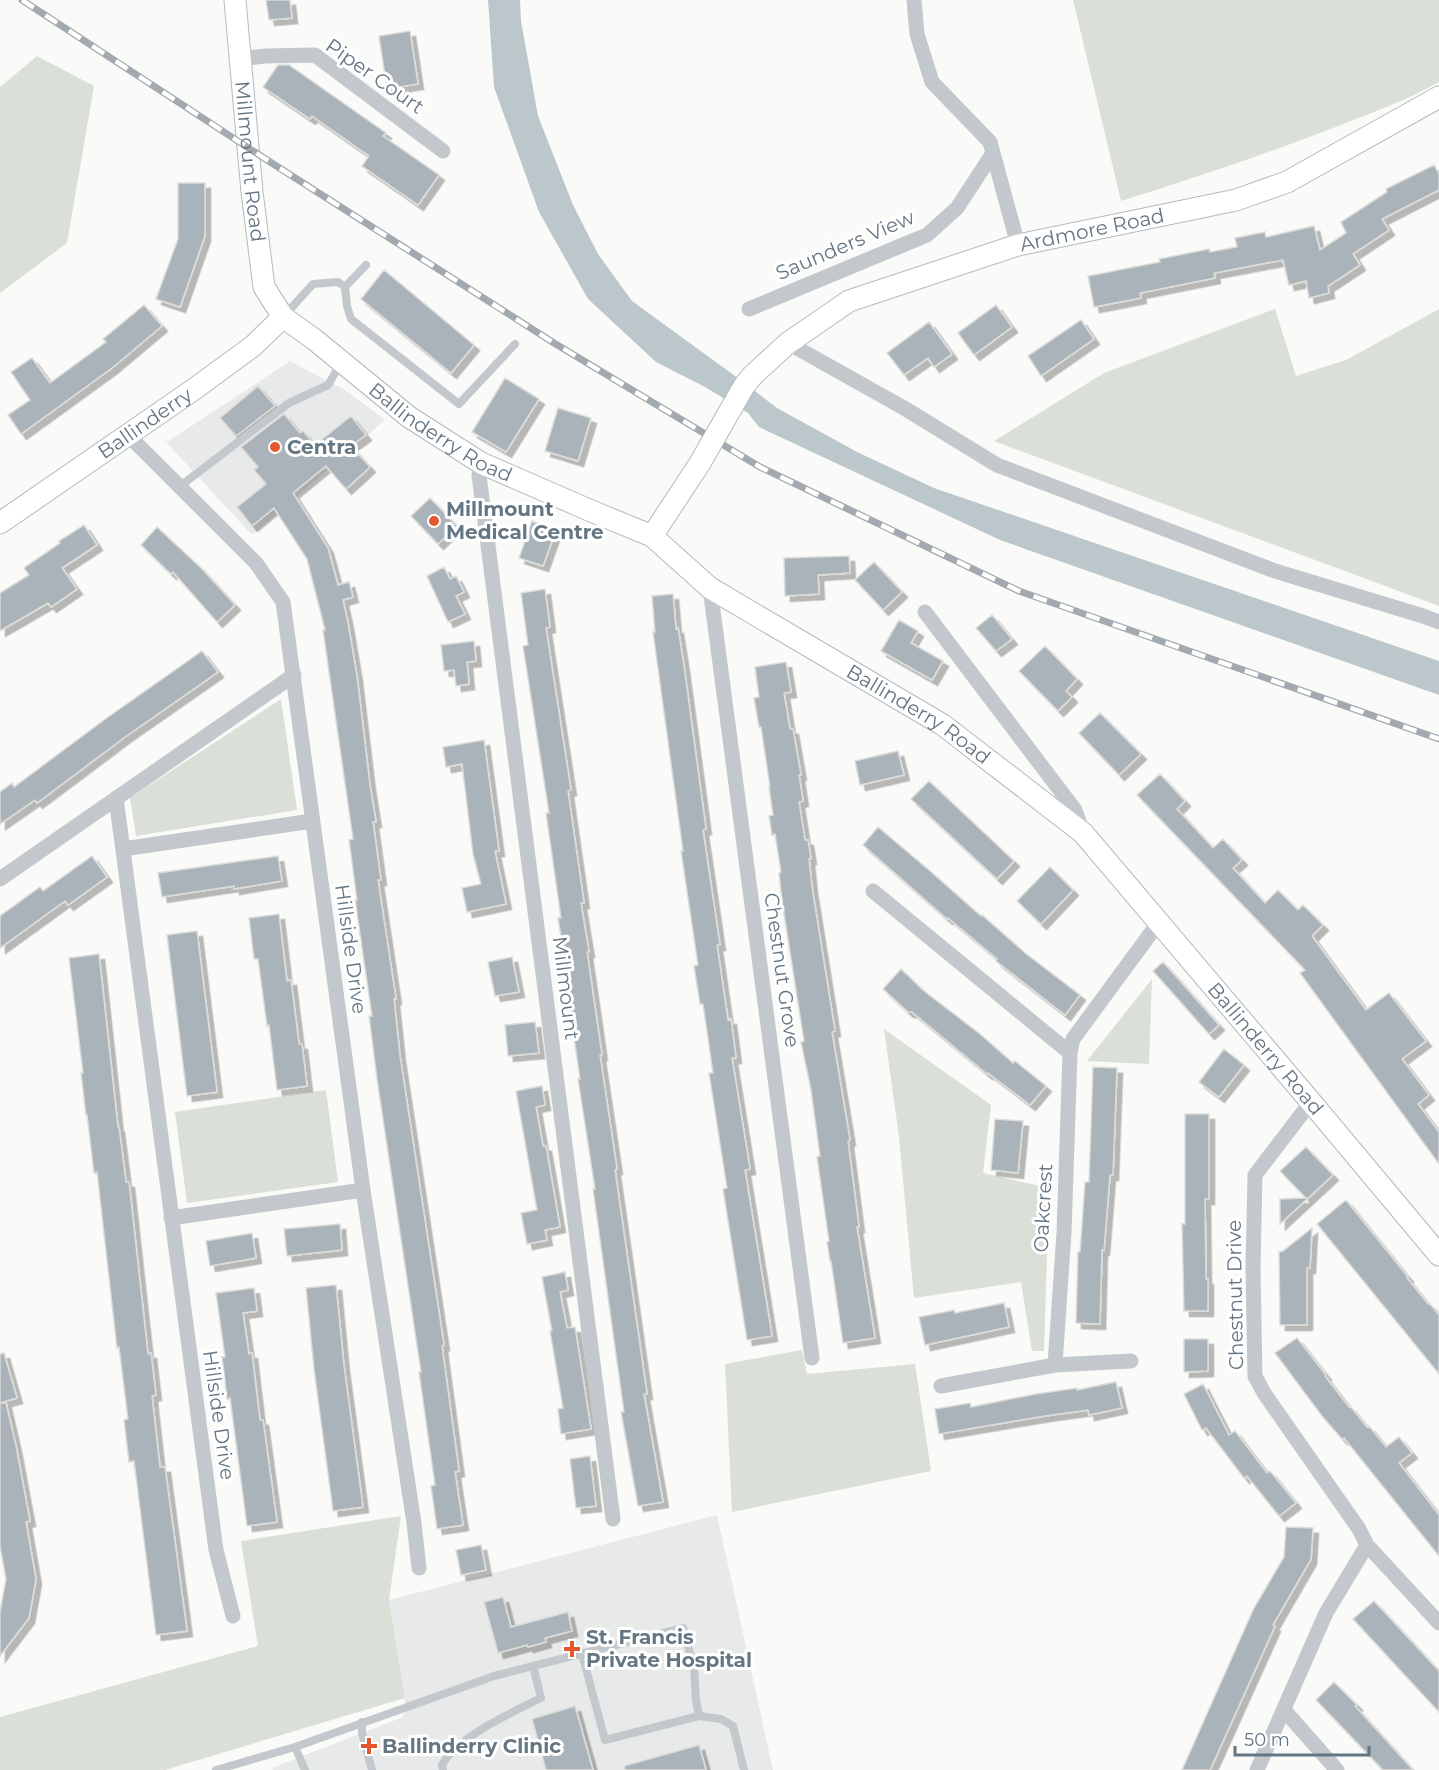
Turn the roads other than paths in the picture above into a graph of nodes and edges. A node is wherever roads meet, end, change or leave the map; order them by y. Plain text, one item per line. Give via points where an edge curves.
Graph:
1 (235, 0) edge
2 (914, 0) edge
3 (240, 59) junction
4 (1439, 97) edge
5 (443, 151) dead end
6 (993, 153) junction
7 (1018, 245) junction
8 (366, 265) dead end
9 (345, 288) junction
10 (749, 309) dead end
11 (283, 317) junction
12 (788, 343) junction
13 (515, 344) dead end
14 (342, 362) junction
15 (127, 434) junction
16 (482, 463) junction
17 (179, 486) junction
18 (0, 523) edge
19 (652, 536) junction
20 (711, 588) junction
21 (925, 612) dead end
22 (1439, 622) edge
23 (294, 675) junction
24 (116, 798) junction
25 (312, 821) junction
26 (1083, 833) junction
27 (123, 849) junction
28 (0, 879) edge
29 (873, 891) dead end
30 (1159, 922) junction
31 (1070, 1053) junction
32 (1311, 1101) junction
33 (363, 1190) junction
34 (171, 1218) junction
35 (1439, 1255) edge
36 (812, 1358) dead end
37 (1131, 1361) dead end
38 (1055, 1365) junction
39 (941, 1386) dead end
40 (613, 1519) dead end
41 (1367, 1545) junction
42 (418, 1568) dead end
43 (233, 1616) dead end
44 (1439, 1623) edge
45 (582, 1654) junction
46 (533, 1666) junction
47 (1284, 1710) junction
48 (699, 1716) junction
49 (362, 1722) junction
50 (295, 1747) junction
51 (216, 1770) edge
52 (305, 1770) edge
53 (372, 1770) edge
54 (443, 1770) edge
55 (744, 1770) edge
56 (1257, 1770) edge
57 (1337, 1770) edge

1 - 3 street, Millmount Road
2 - 6 street via 917,34 932,82 990,142
3 - 5 street, Piper Court via 315,55
3 - 11 street, Millmount Road via 264,287
4 - 7 street, Ardmore Road via 1287,182 1236,200
6 - 7 street
6 - 10 street, Saunders View via 957,208 927,235
7 - 12 street, Ardmore Road via 849,301
8 - 9 lane
9 - 11 lane via 338,282 314,284
9 - 13 lane via 351,319 459,404
11 - 14 street, Ballinderry Road
11 - 15 street, Ballinderry via 253,346
12 - 19 street, Ardmore Road, bridge via 744,386
12 - 22 street via 997,465 1275,571
14 - 16 street, Ballinderry Road via 409,417
14 - 17 lane via 328,385 289,403
15 - 17 street, Hillside Drive
15 - 18 street, Ballinderry
16 - 19 street, Ballinderry Road
16 - 40 street, Millmount via 479,475
17 - 23 street, Hillside Drive via 256,563 283,602
19 - 20 street, Ballinderry Road
20 - 26 street, Ballinderry Road via 943,724
20 - 36 street, Chestnut Grove
21 - 26 street via 1076,810
23 - 24 street
23 - 25 street, Hillside Drive
24 - 27 street, Hillside Drive
24 - 28 street
25 - 27 street
25 - 33 street, Hillside Drive
26 - 30 street, Ballinderry Road
27 - 34 street, Hillside Drive
29 - 31 street
30 - 31 street, Oakcrest via 1073,1039
30 - 32 street, Ballinderry Road
31 - 38 street, Oakcrest
32 - 35 street, Ballinderry Road
32 - 41 street, Chestnut Drive via 1255,1175 1255,1376
33 - 34 street
33 - 42 street, Hillside Drive
34 - 43 street, Hillside Drive via 216,1550
37 - 38 street
38 - 39 street
41 - 44 street, Chestnut Drive
41 - 47 street via 1326,1613
45 - 46 lane
45 - 48 lane via 605,1740
45 - 48 lane via 683,1628 694,1668
46 - 49 lane
46 - 54 lane via 541,1698 464,1740 446,1756
47 - 56 street
47 - 57 street
48 - 55 lane via 721,1719 733,1726
49 - 50 lane
49 - 53 lane
50 - 51 lane
50 - 52 lane

